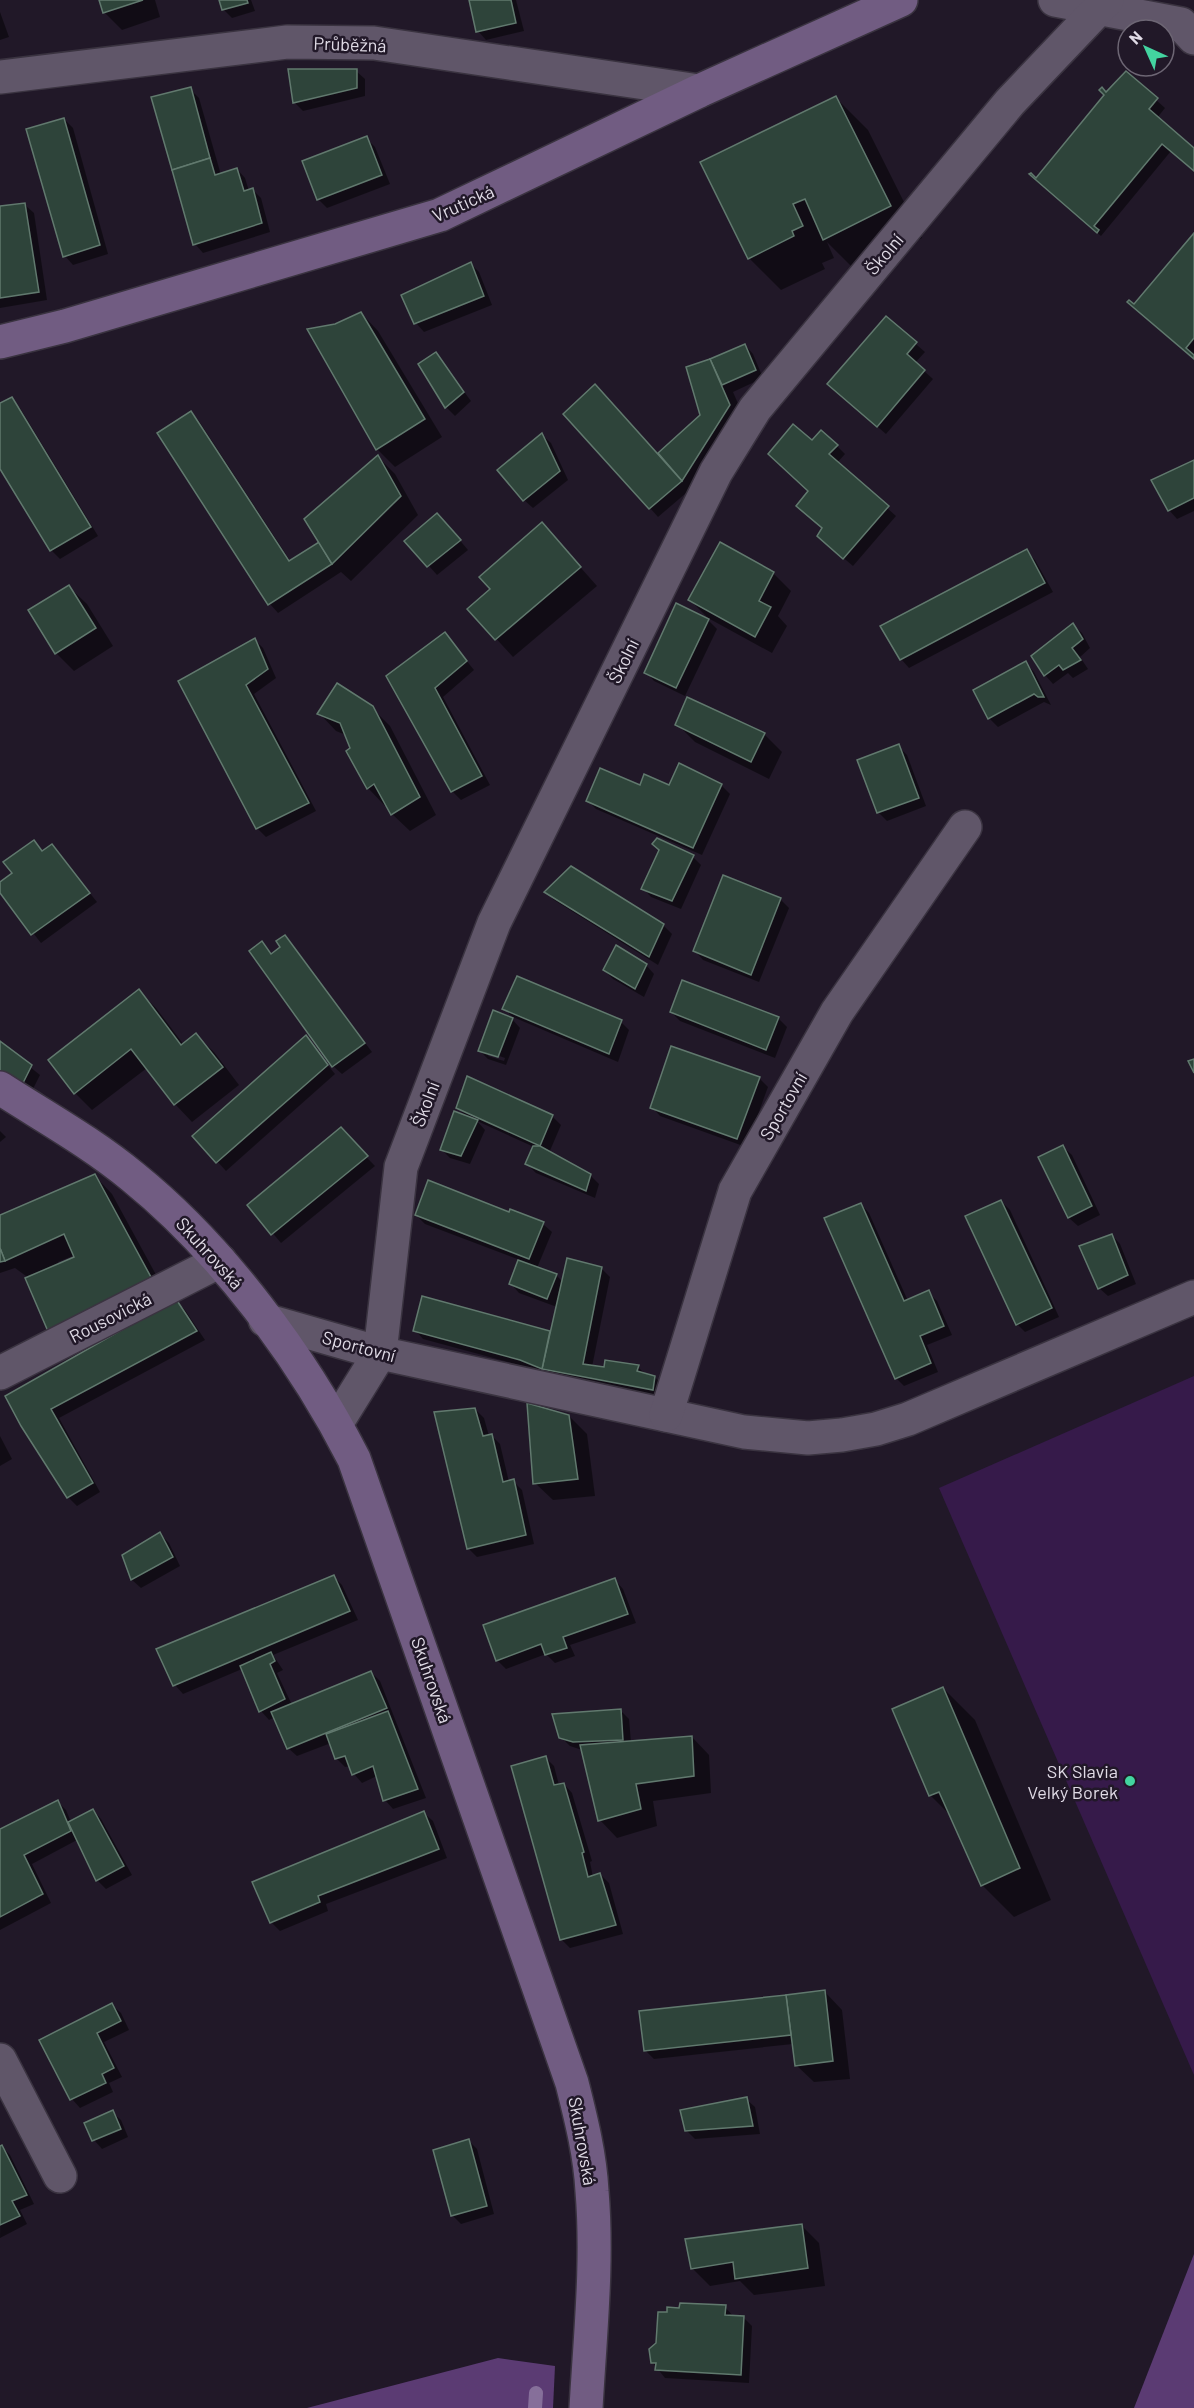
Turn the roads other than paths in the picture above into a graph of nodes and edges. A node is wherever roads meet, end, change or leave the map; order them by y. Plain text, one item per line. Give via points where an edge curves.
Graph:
1 (902, 0) edge
2 (1055, 0) edge
3 (1104, 4) edge
4 (1194, 38) edge
5 (0, 77) edge
6 (699, 91) junction
7 (0, 342) edge
8 (965, 827) dead end
9 (0, 1088) edge
10 (220, 1261) junction
11 (1194, 1297) edge
12 (265, 1320) junction
13 (380, 1353) junction
14 (0, 1373) edge
15 (666, 1415) junction
16 (336, 1424) junction
17 (0, 2060) edge
18 (60, 2176) dead end
19 (586, 2408) edge

1 - 6 street, Vrutická
2 - 3 street
3 - 4 street via 1181,24
3 - 13 street, Školní via 1010,102 823,327 756,409 716,472 494,923 401,1167
5 - 6 street, Průběžná via 287,42 375,43
6 - 7 street, Vrutická via 440,215
8 - 15 street, Sportovní via 837,1012 735,1191
9 - 10 street, Skuhrovská via 133,1176
10 - 12 street, Skuhrovská
10 - 14 street, Rousovická
11 - 15 street, Sportovní via 908,1419 876,1429 831,1436 776,1437
12 - 13 street, Sportovní
12 - 16 street, Skuhrovská
13 - 15 street, Sportovní
13 - 16 street, Školní
16 - 19 street, Skuhrovská via 372,1507 572,2082 586,2144 595,2236
17 - 18 street

